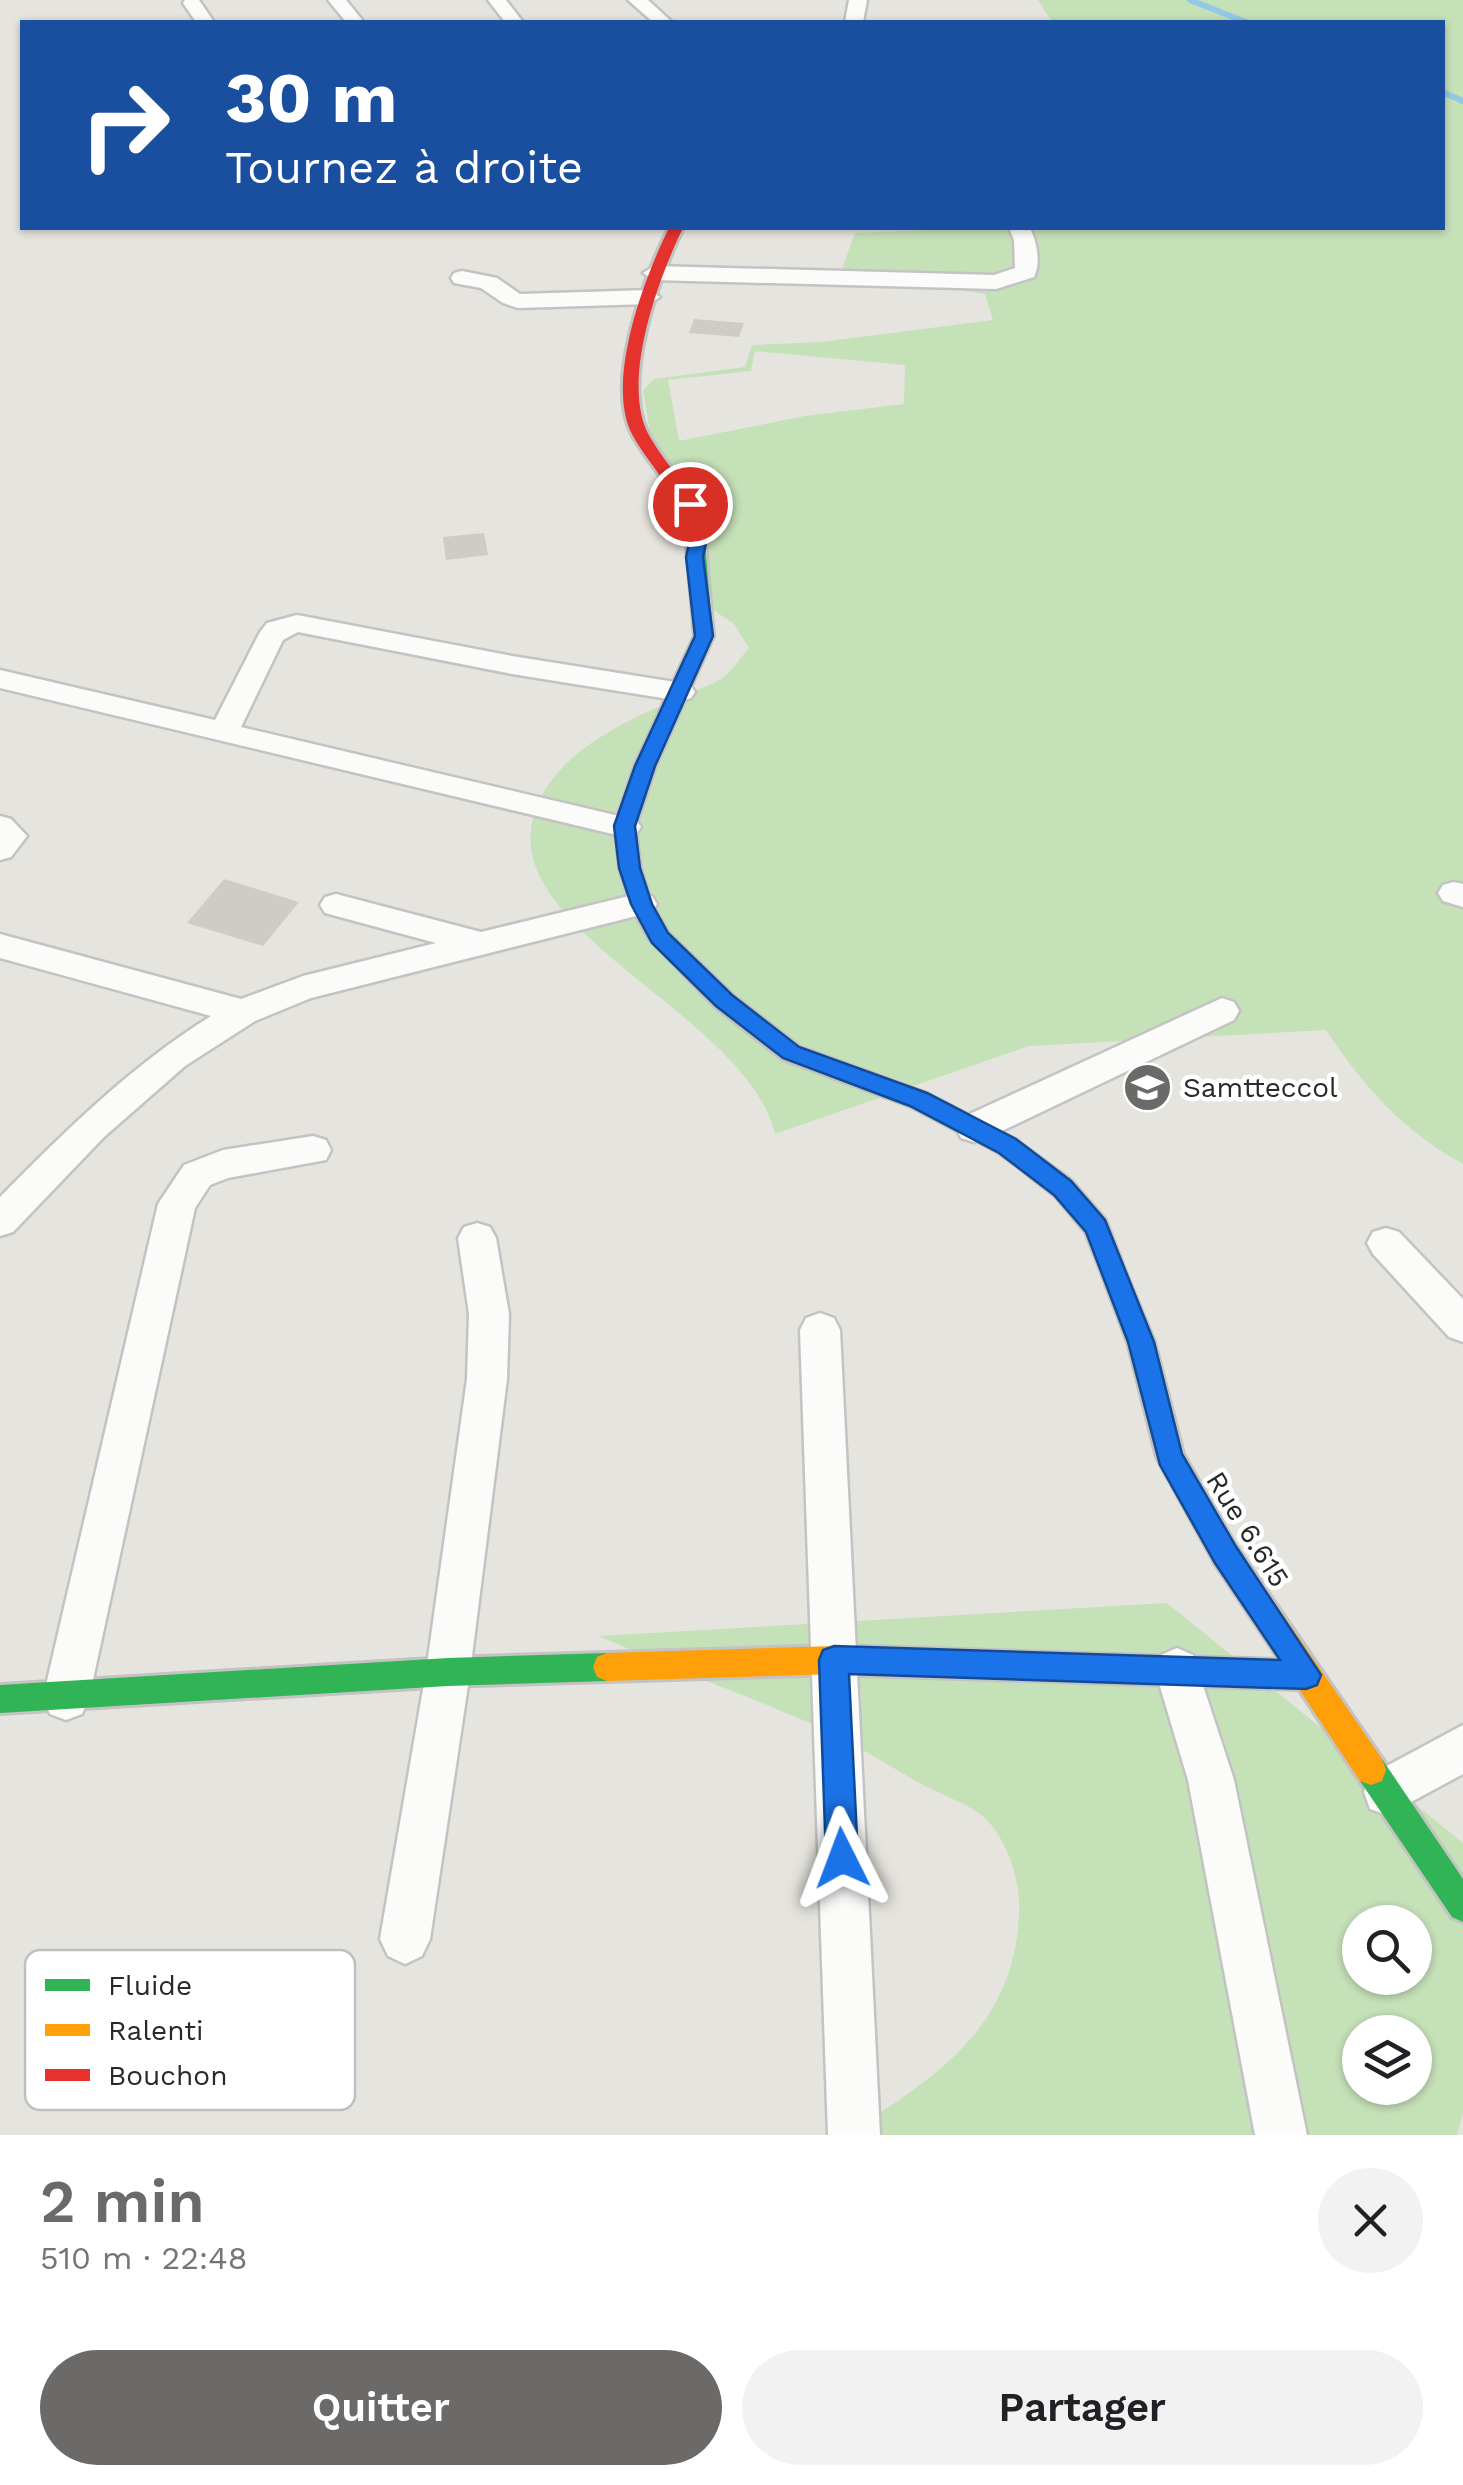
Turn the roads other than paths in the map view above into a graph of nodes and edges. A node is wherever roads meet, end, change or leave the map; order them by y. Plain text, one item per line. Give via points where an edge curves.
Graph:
1 (337, 0) edge
2 (497, 0) edge
3 (638, 0) edge
4 (192, 3) dead end
5 (203, 20) edge
6 (352, 20) edge
7 (512, 20) edge
8 (661, 20) edge
9 (675, 230) edge
10 (1020, 230) edge
11 (654, 273) junction
12 (462, 278) dead end
13 (650, 298) junction
14 (0, 679) edge
15 (681, 692) junction
16 (224, 732) junction
17 (0, 826) edge
18 (624, 826) junction
19 (0, 849) edge
20 (642, 904) junction
21 (336, 905) dead end
22 (478, 943) junction
23 (0, 946) edge
24 (1222, 1011) dead end
25 (242, 1012) junction
26 (974, 1128) junction
27 (313, 1150) dead end
28 (0, 1221) edge
29 (477, 1238) dead end
30 (1386, 1243) dead end
31 (1463, 1325) edge
32 (820, 1330) dead end
33 (834, 1660) junction
34 (1177, 1670) junction
35 (448, 1672) junction
36 (1306, 1675) junction
37 (0, 1698) edge
38 (66, 1698) junction
39 (1463, 1748) edge
40 (1388, 1792) junction
41 (1463, 1906) edge
42 (405, 1938) dead end
43 (854, 2135) edge
44 (1281, 2135) edge

1 - 6 street
2 - 7 street
3 - 8 street
4 - 5 street
9 - 11 street
10 - 11 street via 1026,272 996,282
11 - 13 street
12 - 13 street via 496,286 518,301
13 - 15 street via 632,370 630,411 690,504 700,534 695,557 704,636
14 - 16 street
15 - 16 street via 296,623 277,628 270,638
15 - 18 street
16 - 18 street
17 - 19 street via 11,836
18 - 20 street, Rue 6.615
20 - 22 street
20 - 26 street, Rue 6.615 via 660,938 724,1001 791,1052
21 - 22 street
22 - 25 street via 304,988
23 - 25 street
24 - 26 street
25 - 28 street via 173,1057 91,1127
26 - 36 street, Rue 6.615 via 1062,1188 1096,1227 1141,1342 1170,1457
27 - 38 street via 223,1164 197,1176 178,1204
29 - 35 street via 489,1314 487,1378
30 - 31 street
32 - 33 street
33 - 34 street
33 - 35 street
33 - 43 street
34 - 36 street
34 - 44 street via 1211,1780
35 - 38 street
35 - 42 street
36 - 40 street, Rue 6.615
37 - 38 street
39 - 40 street
40 - 41 street, Rue 6.615

